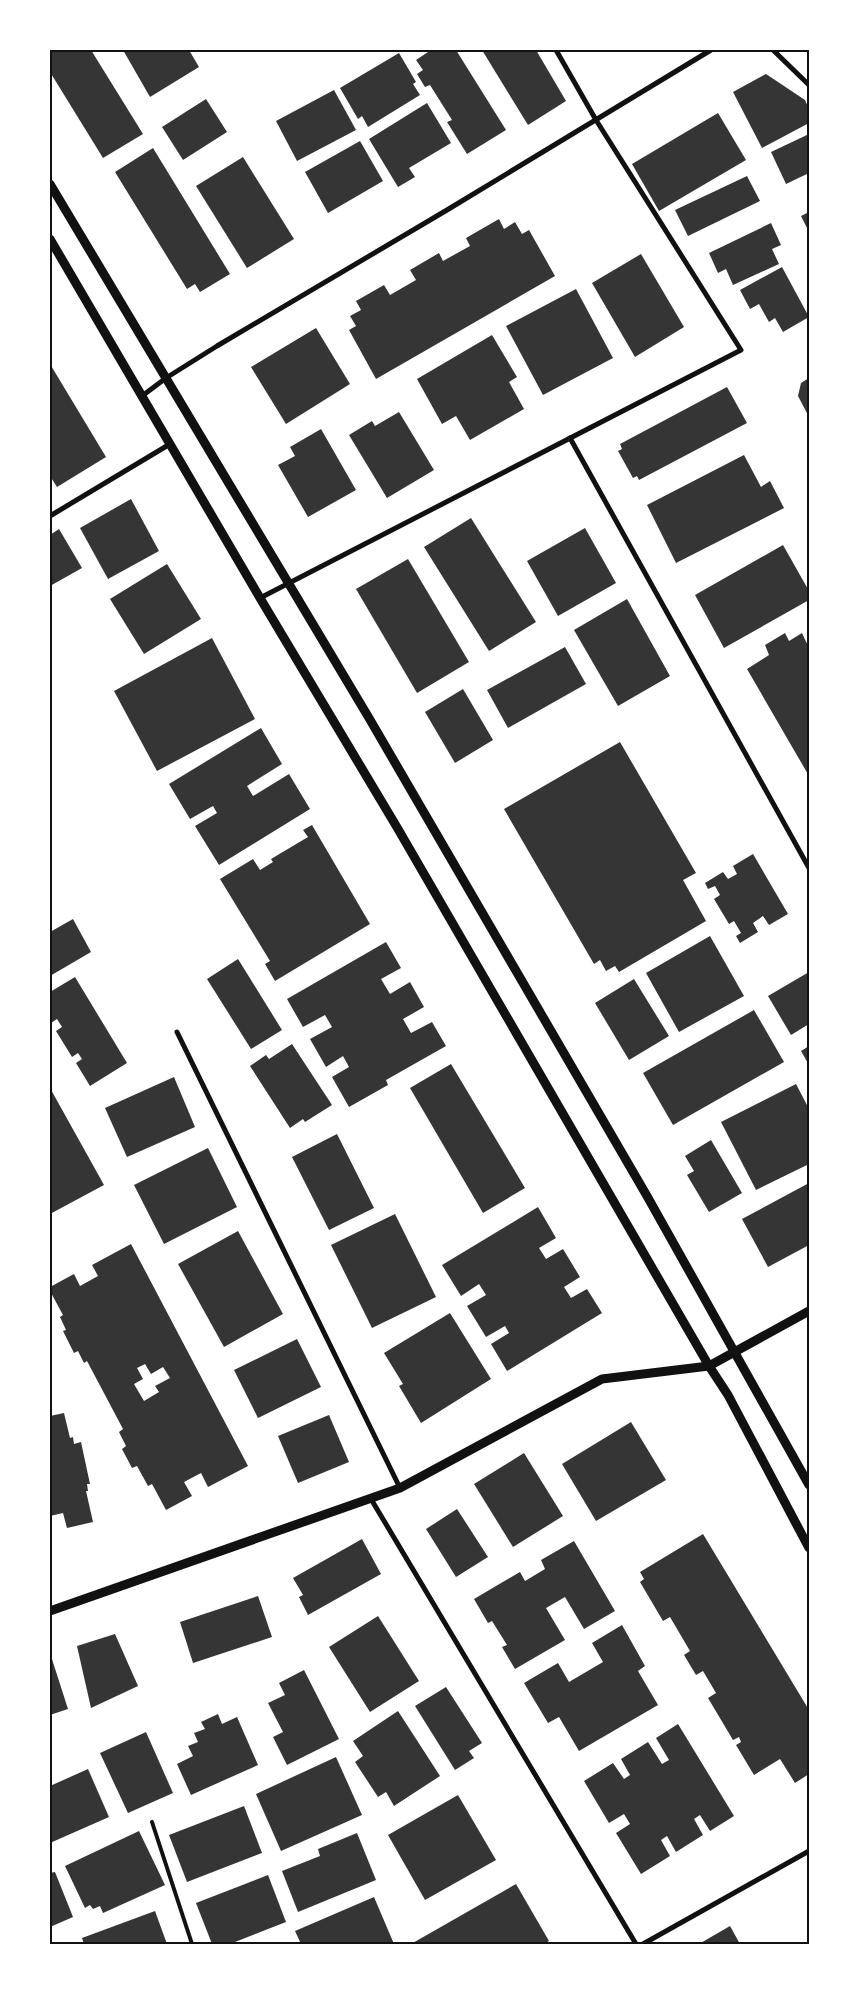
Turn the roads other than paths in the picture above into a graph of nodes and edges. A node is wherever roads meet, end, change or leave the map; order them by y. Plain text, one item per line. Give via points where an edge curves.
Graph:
1 (556, 50) edge
2 (711, 50) edge
3 (773, 50) edge
4 (809, 85) edge
5 (596, 120) junction
6 (50, 184) edge
7 (50, 239) edge
8 (166, 378) junction
9 (142, 396) junction
10 (570, 438) junction
11 (170, 444) junction
12 (50, 516) edge
13 (288, 583) junction
14 (260, 598) junction
15 (809, 868) edge
16 (177, 1032) dead end
17 (809, 1311) edge
18 (735, 1352) junction
19 (709, 1366) junction
20 (809, 1485) edge
21 (400, 1488) junction
22 (371, 1499) junction
23 (809, 1548) edge
24 (50, 1611) edge
25 (152, 1822) dead end
26 (809, 1851) edge
27 (192, 1944) edge
28 (636, 1944) edge
29 (642, 1944) edge

1 - 5 street
2 - 5 street
3 - 4 street
5 - 8 street
5 - 10 street via 740,350
6 - 8 street
7 - 9 street
8 - 9 street
8 - 13 street
9 - 11 street
10 - 13 street
10 - 15 street
11 - 12 street
11 - 14 street
13 - 14 street
13 - 18 street
14 - 19 street via 398,829
16 - 21 street
17 - 18 street
18 - 19 street
18 - 20 street
19 - 21 street via 602,1379
19 - 23 street via 728,1395
21 - 22 street
22 - 24 street
22 - 28 street
25 - 27 lane
26 - 29 street

